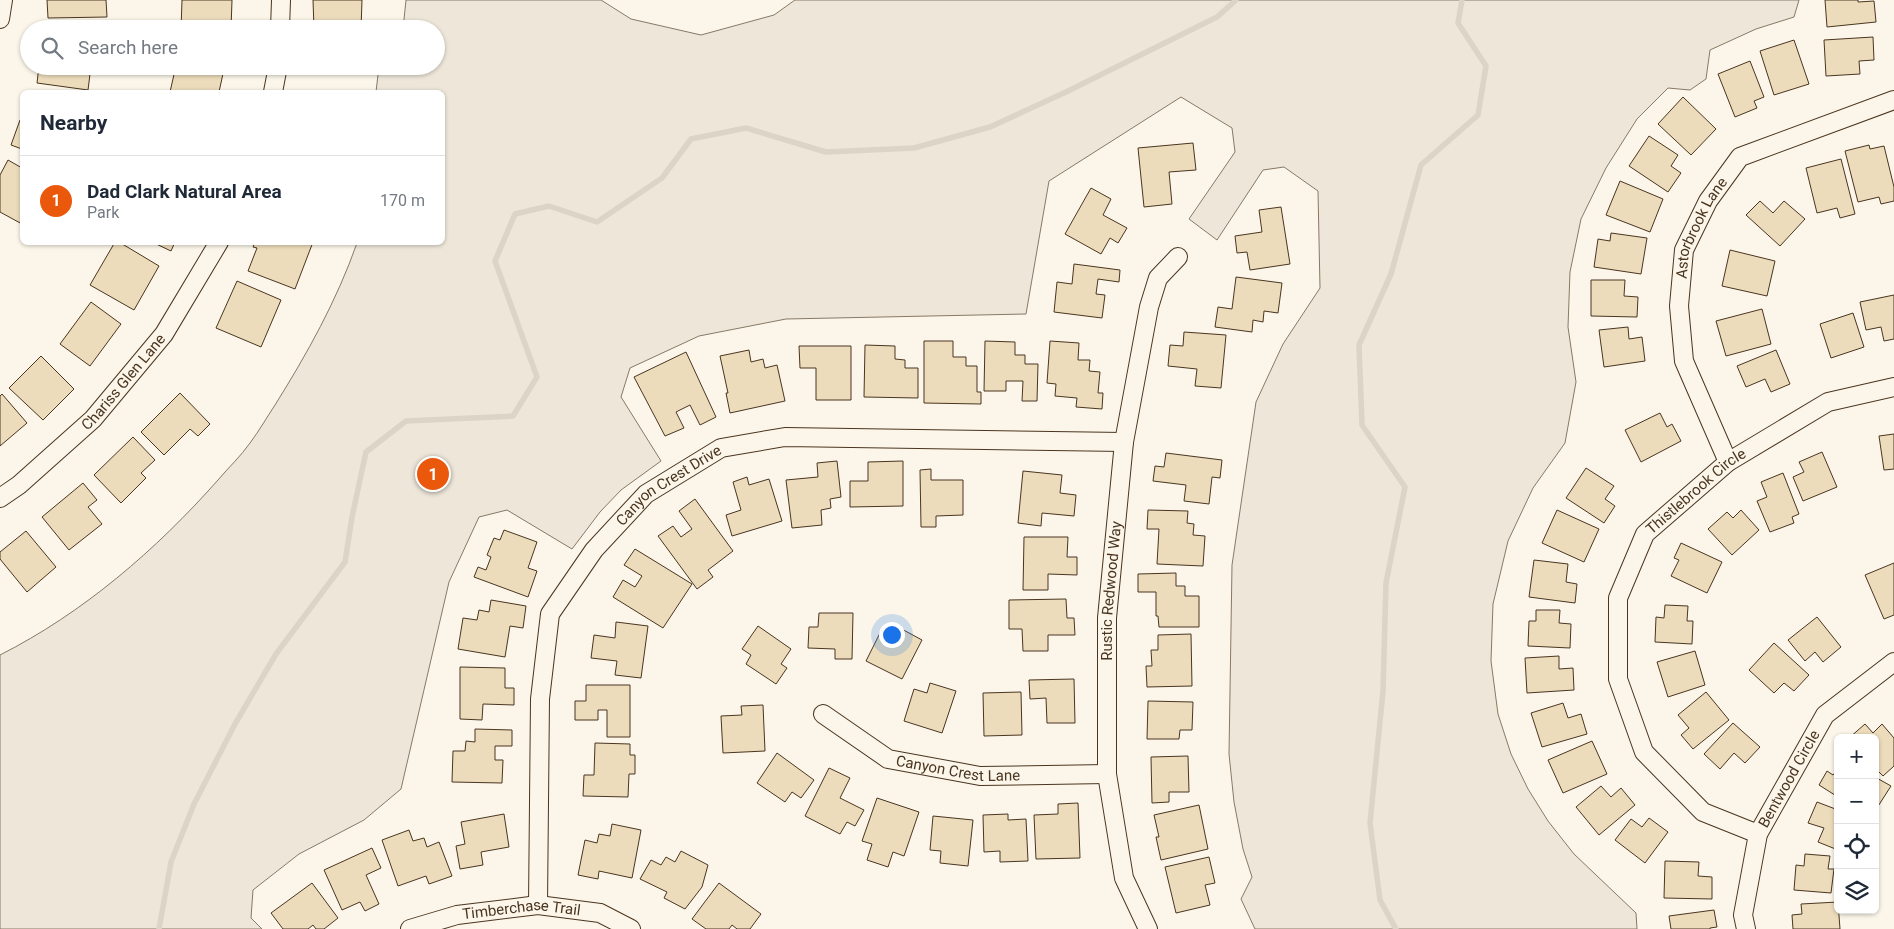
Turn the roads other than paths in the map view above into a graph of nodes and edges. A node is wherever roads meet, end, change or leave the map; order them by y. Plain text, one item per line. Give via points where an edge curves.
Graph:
1 (3, 0) edge
2 (281, 0) edge
3 (0, 19) edge
4 (280, 20) edge
5 (276, 75) edge
6 (273, 90) edge
7 (1894, 100) edge
8 (217, 245) edge
9 (1178, 257) dead end
10 (1894, 387) edge
11 (1124, 442) junction
12 (1728, 462) junction
13 (0, 498) edge
14 (1894, 662) edge
15 (823, 714) dead end
16 (1107, 774) junction
17 (1758, 834) junction
18 (538, 905) junction
19 (410, 929) edge
20 (631, 929) edge
21 (1148, 929) edge
22 (1746, 929) edge

1 - 3 street
2 - 4 street
5 - 6 street
7 - 12 street, Astorbrook Lane via 1740,157 1708,201 1684,250 1679,306 1684,361
8 - 13 street, Chariss Glen Lane via 164,334 93,419
9 - 11 street, Rustic Redwood Way via 1158,278 1149,307
10 - 12 street, Thistlebrook Circle via 1828,402
11 - 16 street, Rustic Redwood Way via 1107,618
11 - 18 street, Canyon Crest Drive via 784,437 721,448 646,494 594,550 550,614 540,699
12 - 17 street, Thistlebrook Circle via 1644,534 1618,598 1618,679 1644,752 1703,812
14 - 17 street, Bentwood Circle via 1825,715
15 - 16 street, Canyon Crest Lane via 888,760 980,776
16 - 21 street, Rustic Redwood Way via 1124,878
17 - 22 street, Bentwood Circle via 1743,915
18 - 19 street, Timberchase Trail via 457,915
18 - 20 street, Timberchase Trail via 600,913

